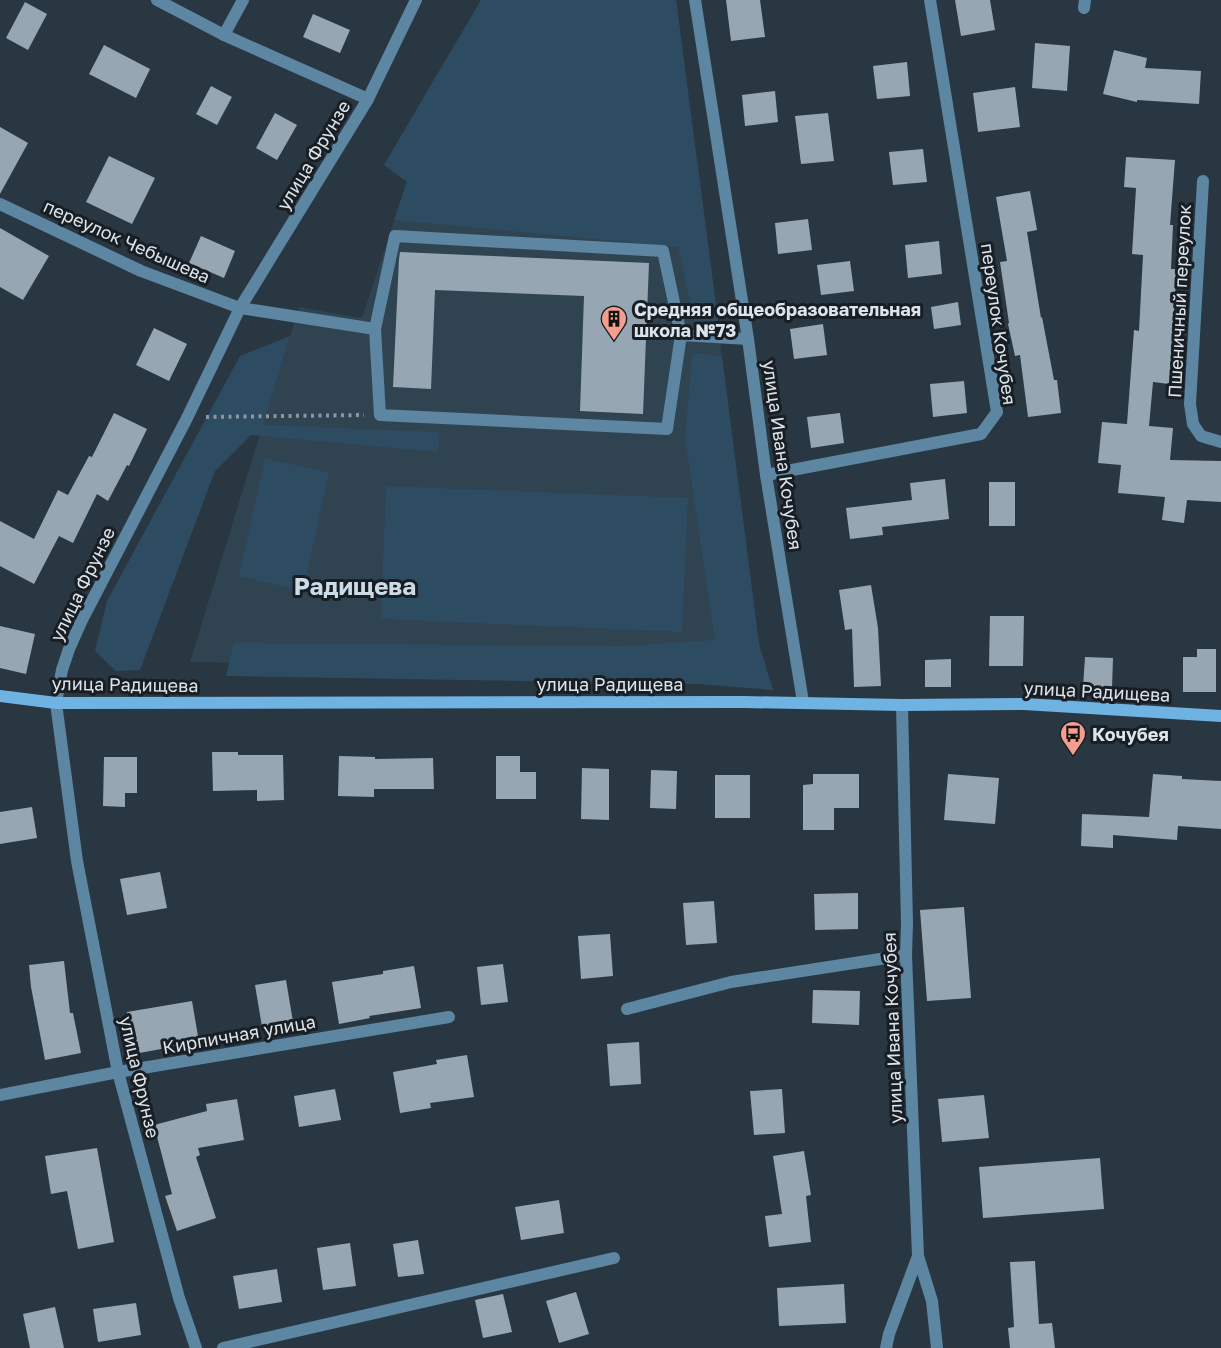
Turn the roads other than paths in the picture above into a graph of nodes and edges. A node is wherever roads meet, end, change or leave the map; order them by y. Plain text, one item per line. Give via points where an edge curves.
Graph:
1 (157, 0) edge
2 (243, 0) edge
3 (416, 0) edge
4 (695, 0) edge
5 (930, 0) edge
6 (224, 35) junction
7 (368, 99) junction
8 (1203, 181) dead end
9 (0, 204) edge
10 (240, 309) junction
11 (375, 329) junction
12 (681, 335) junction
13 (748, 339) junction
14 (1221, 441) edge
15 (766, 474) junction
16 (0, 696) edge
17 (803, 702) junction
18 (57, 703) junction
19 (902, 705) junction
20 (1221, 716) edge
21 (906, 956) junction
22 (627, 1009) dead end
23 (449, 1017) dead end
24 (118, 1072) junction
25 (0, 1095) edge
26 (918, 1256) junction
27 (614, 1258) dead end
28 (196, 1348) edge
29 (223, 1348) edge
30 (886, 1348) edge
31 (937, 1348) edge

1 - 6 street
2 - 6 street
3 - 7 street, улица Фрунзе
4 - 13 street, улица Ивана Кочубея
5 - 15 street, переулок Кочубея via 997,412 981,434
6 - 7 street
7 - 10 street, улица Фрунзе
8 - 14 street, Пшеничный переулок via 1190,404 1193,424 1201,436
9 - 10 street, переулок Чебышева via 141,271
10 - 11 street, переулок Чебышева
10 - 18 street, улица Фрунзе via 81,622 62,670
11 - 12 street via 395,236 663,251
11 - 12 street via 380,415 667,429
12 - 13 street
13 - 15 street, улица Ивана Кочубея
15 - 17 street, улица Ивана Кочубея
16 - 18 main road, улица Радищева
17 - 18 main road, улица Радищева
17 - 19 main road, улица Радищева
18 - 24 street, улица Фрунзе via 77,861
19 - 20 main road, улица Радищева via 1024,704
19 - 21 street, улица Ивана Кочубея
21 - 22 street via 731,982
21 - 26 street, улица Ивана Кочубея
23 - 24 street, Кирпичная улица
24 - 25 street, Кирпичная улица
24 - 28 street, улица Фрунзе
26 - 30 street
26 - 31 street, улица Ивана Кочубея via 932,1301
27 - 29 street

